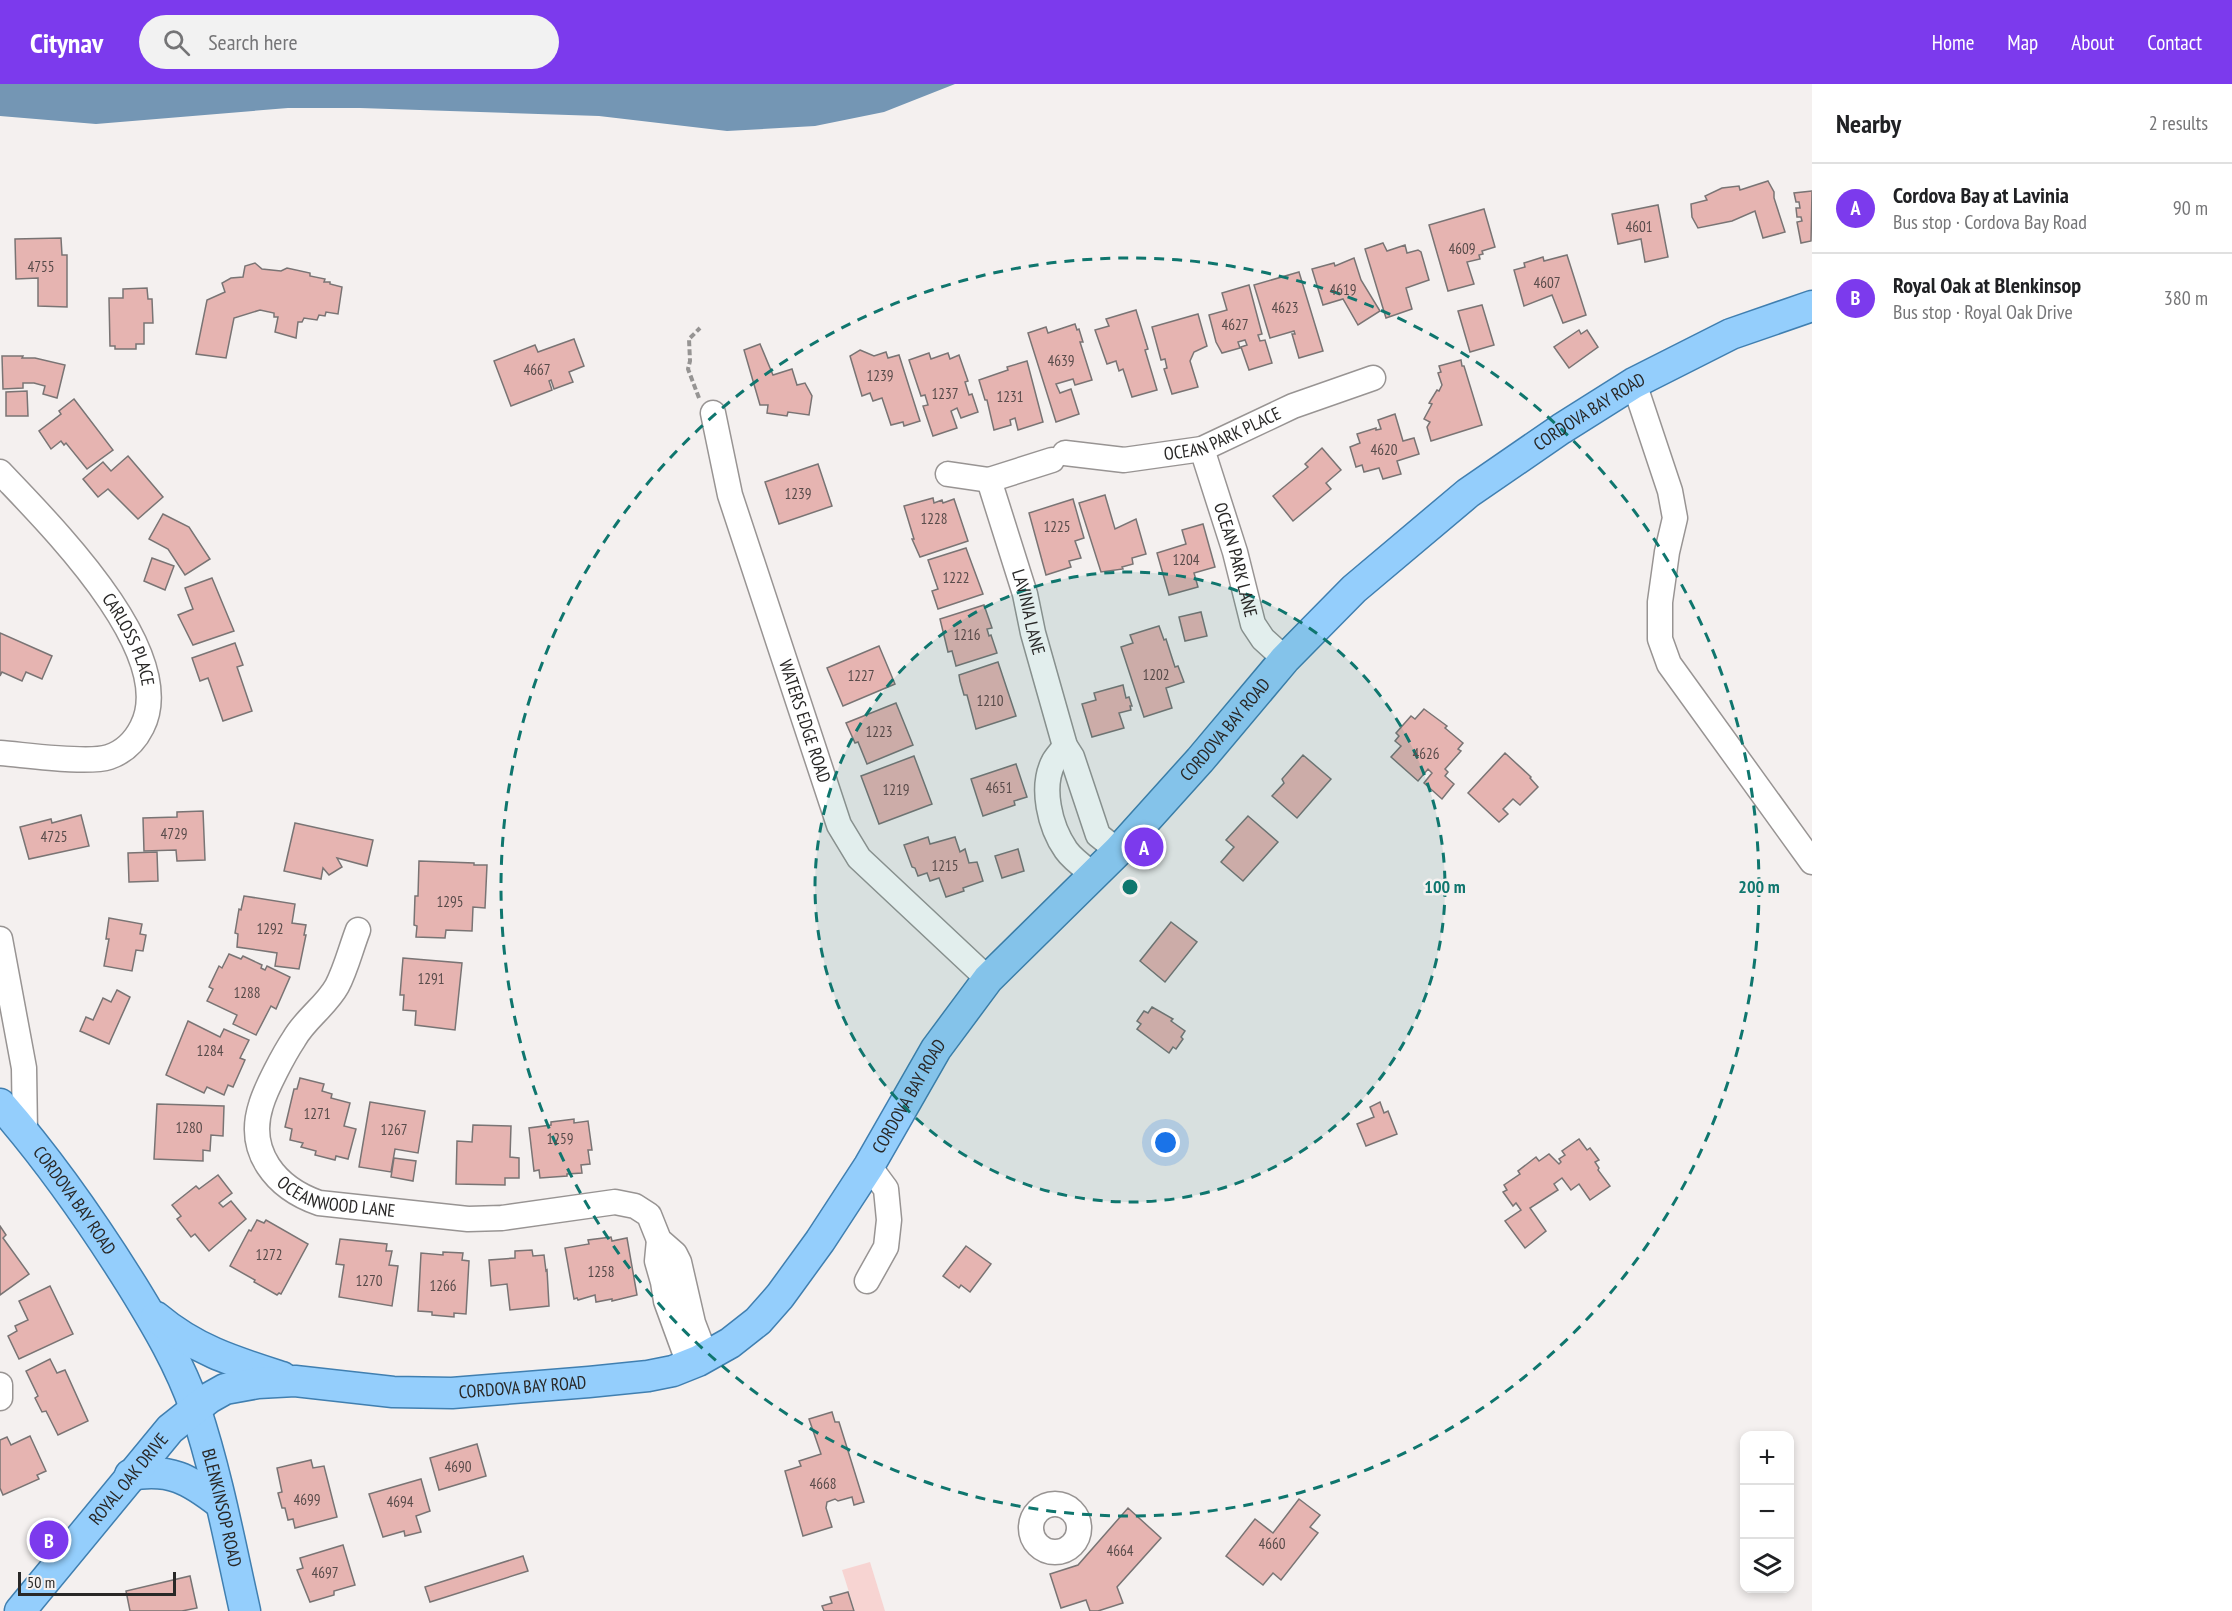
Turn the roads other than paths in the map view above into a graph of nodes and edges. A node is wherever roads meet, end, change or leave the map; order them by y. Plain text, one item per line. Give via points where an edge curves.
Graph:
1 (1812, 306) edge
2 (1373, 378) dead end
3 (1634, 383) junction
4 (713, 413) road end
5 (1202, 449) junction
6 (0, 472) edge
7 (948, 474) dead end
8 (989, 480) junction
9 (1285, 659) junction
10 (1065, 746) junction
11 (0, 753) edge
12 (1118, 851) junction
13 (1812, 862) edge
14 (1094, 875) junction
15 (358, 930) dead end
16 (0, 939) edge
17 (988, 979) junction
18 (0, 1104) edge
19 (25, 1132) junction
20 (869, 1166) junction
21 (867, 1281) dead end
22 (145, 1307) junction
23 (697, 1360) junction
24 (295, 1381) junction
25 (0, 1385) edge
26 (0, 1398) edge
27 (195, 1408) junction
28 (130, 1475) junction
29 (220, 1503) junction
30 (20, 1611) edge
31 (245, 1611) edge

1 - 3 main road, CORDOVA BAY ROAD via 1731,334
2 - 5 street, OCEAN PARK PLACE via 1293,406
3 - 9 main road, CORDOVA BAY ROAD via 1468,493 1354,589
3 - 13 street via 1670,490 1675,518 1660,602 1660,639 1669,664
4 - 17 street, WATERS EDGE ROAD via 730,495 839,825 859,858
5 - 8 street, OCEAN PARK PLACE via 1124,460 1058,457
5 - 9 street, OCEAN PARK LANE via 1253,624
6 - 11 street, CARLOSS PLACE via 73,549 102,586 142,661 150,703 140,733 132,743 108,757 93,760
7 - 8 street
8 - 10 street, LAVINIA LANE via 1025,594
9 - 12 main road, CORDOVA BAY ROAD
10 - 12 street, LAVINIA LANE via 1098,835
10 - 14 street via 1053,762 1047,790 1049,813 1067,852
12 - 14 main road, CORDOVA BAY ROAD
14 - 17 main road, CORDOVA BAY ROAD
15 - 23 street, OCEANWOOD LANE via 337,985 294,1038 261,1105 257,1131 270,1171 285,1186 319,1203 468,1219 615,1202 634,1206 649,1215 659,1240 679,1262
16 - 19 street via 24,1068
17 - 20 main road, CORDOVA BAY ROAD via 936,1049
18 - 19 main road, CORDOVA BAY ROAD
19 - 22 main road, CORDOVA BAY ROAD via 86,1215
20 - 21 street via 886,1189 889,1220 886,1247
20 - 23 main road, CORDOVA BAY ROAD via 780,1296 758,1321 730,1343
22 - 24 main road via 192,1343 223,1358
22 - 27 main road, CORDOVA BAY ROAD
23 - 24 main road, CORDOVA BAY ROAD via 673,1371 648,1376 452,1393 393,1392
24 - 27 main road, CORDOVA BAY ROAD via 225,1389
25 - 26 street
27 - 28 main road, ROYAL OAK DRIVE via 170,1429
27 - 29 main road, BLENKINSOP ROAD
28 - 29 main road via 176,1475
28 - 30 main road, ROYAL OAK DRIVE
29 - 31 main road, BLENKINSOP ROAD

